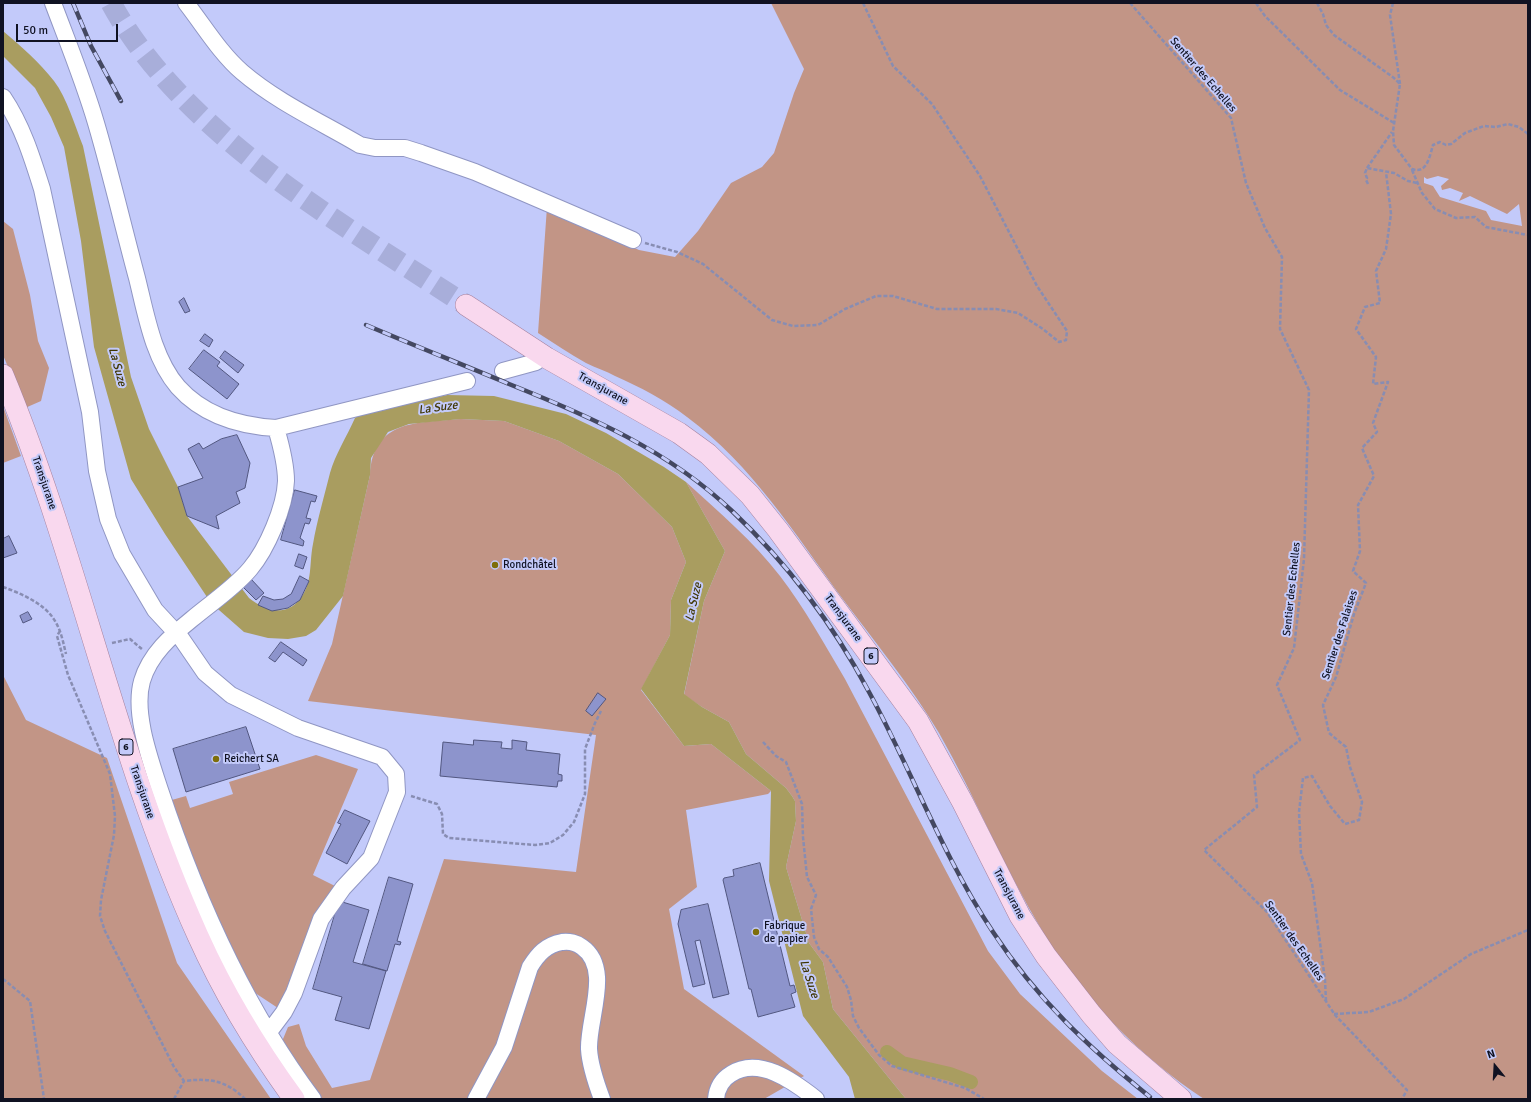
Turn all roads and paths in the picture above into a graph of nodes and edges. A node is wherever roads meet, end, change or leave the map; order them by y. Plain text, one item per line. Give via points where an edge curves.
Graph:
1 (53, 3) edge
2 (186, 3) edge
3 (863, 3) edge
4 (1130, 3) edge
5 (1256, 3) edge
6 (1317, 3) edge
7 (1393, 3) edge
8 (1400, 84) junction
9 (3, 97) edge
10 (1394, 123) junction
11 (1393, 131) junction
12 (1528, 134) edge
13 (1367, 168) junction
14 (1412, 169) junction
15 (1386, 172) junction
16 (1417, 183) junction
17 (1368, 184) dead end
18 (1528, 235) edge
19 (633, 240) joint
20 (466, 305) tunnel mouth
21 (536, 362) dead end
22 (503, 370) dead end
23 (3, 375) edge
24 (467, 381) dead end
25 (276, 428) junction
26 (3, 587) edge
27 (60, 631) junction
28 (175, 632) junction
29 (110, 644) dead end
30 (66, 654) dead end
31 (152, 658) junction
32 (601, 711) dead end
33 (763, 742) dead end
34 (397, 792) junction
35 (1528, 930) edge
36 (3, 979) edge
37 (1326, 1001) junction
38 (1334, 1014) junction
39 (269, 1032) junction
40 (184, 1081) junction
41 (44, 1099) edge
42 (174, 1099) edge
43 (245, 1099) edge
44 (294, 1099) edge
45 (313, 1099) edge
46 (476, 1099) edge
47 (602, 1099) edge
48 (716, 1099) edge
49 (816, 1099) edge
50 (984, 1099) edge
51 (1181, 1099) edge
52 (1402, 1099) edge

1 - 25 street via 84,83 153,340 168,371 179,388 205,409 237,422 256,427
2 - 19 street via 225,55 242,72 269,92 360,145 405,148 428,155 475,172
3 - 19 path via 894,66 932,104 980,176 1037,286 1067,331 1066,340 1059,342 1018,313 996,309 937,309 893,296 876,296 818,325 793,326 772,320 703,264 678,252
4 - 37 path, Sentier des Echelles via 1231,118 1246,183 1265,228 1282,257 1280,329 1308,390 1304,559 1294,648 1277,685 1300,740 1254,775 1257,807 1204,850 1267,912
5 - 10 path via 1265,16 1340,90
6 - 8 path via 1326,25 1334,35
7 - 8 path via 1390,15
8 - 10 path
9 - 28 street via 31,154 42,189 90,412 97,471 108,518 122,554 155,610
10 - 11 path
11 - 13 path
11 - 14 path via 1396,150
12 - 14 path via 1519,127 1508,124 1479,127 1465,133 1451,144 1440,142 1434,145 1426,166 1418,170
13 - 15 path
13 - 17 path via 1365,173
14 - 16 path
15 - 16 path
15 - 37 path, Sentier des Falaises via 1390,214 1386,248 1376,271 1380,303 1365,306 1356,330 1376,358 1373,384 1388,382 1373,423 1377,432 1362,448 1374,476 1358,505 1360,551 1352,571 1366,583 1336,676 1323,705 1329,733 1346,747 1362,802 1359,820 1345,824 1330,806 1312,776 1303,778 1299,812 1301,854 1312,883
16 - 18 path via 1435,209 1456,218 1475,217 1486,227
20 - 51 main road, Transjurane / 6 via 547,358 679,434 708,454 750,495 918,721 1020,916 1046,956 1118,1044
21 - 22 street
23 - 44 main road, Transjurane / 6 via 38,466 127,749 179,894 219,980 255,1042
24 - 25 street
25 - 28 street via 285,465 286,482 282,502 263,550 251,569 238,582
26 - 27 path via 36,603 53,617
27 - 30 path
27 - 40 path via 57,636 68,675 110,774 115,816 114,835 100,900 100,916 105,931
28 - 31 street
28 - 34 street via 205,673 232,695 298,728 382,757 396,774
29 - 31 path via 130,639
31 - 39 street via 142,681 140,699 142,725 154,772 173,828 220,941
32 - 34 path via 585,749 585,794 574,822 563,835 550,843 535,845 449,838 443,834 442,814 437,804
33 - 50 path via 786,762 802,804 807,877 816,895 811,909 814,937 819,949 828,956 847,987 853,1016 859,1028 885,1061 904,1071 965,1088
34 - 39 street via 371,858 343,888 321,919 294,993
35 - 38 path via 1471,954 1404,999 1369,1012
36 - 41 path via 30,1000
37 - 38 path, Sentier des Echelles
38 - 52 path, Sentier des Echelles via 1407,1090
39 - 45 street
40 - 42 path
40 - 43 path via 204,1079 225,1083
46 - 47 street via 504,1047 530,967 537,955 548,946 564,941 577,944 590,952 596,967 598,983 590,1022 589,1050
48 - 49 street via 716,1090 724,1078 738,1069 754,1066 772,1071

